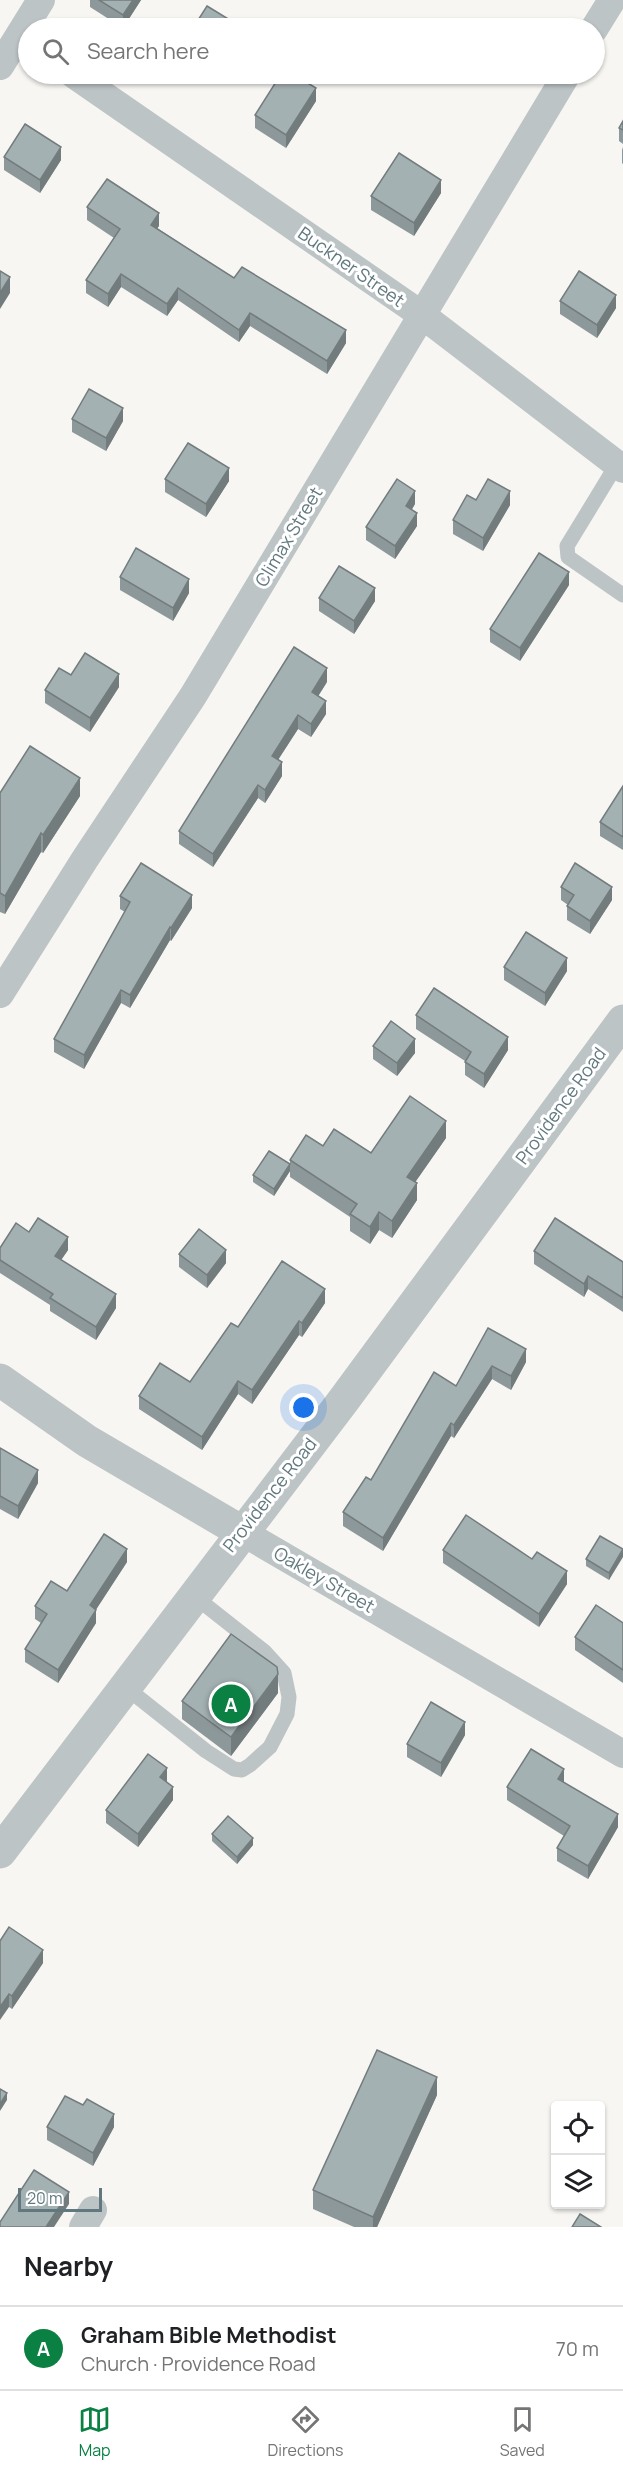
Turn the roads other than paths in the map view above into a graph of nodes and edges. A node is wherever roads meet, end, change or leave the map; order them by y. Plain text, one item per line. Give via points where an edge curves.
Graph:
1 (41, 0) edge
2 (612, 0) edge
3 (27, 18) edge
4 (601, 18) edge
5 (17, 30) edge
6 (0, 66) edge
7 (87, 84) edge
8 (561, 84) edge
9 (422, 315) junction
10 (620, 467) edge
11 (623, 595) edge
12 (0, 994) edge
13 (623, 1021) edge
14 (0, 1380) edge
15 (242, 1532) junction
16 (194, 1596) junction
17 (124, 1686) junction
18 (623, 1754) edge
19 (0, 1852) edge

1 - 3 street
2 - 4 street
5 - 6 street
7 - 9 street, Buckner Street
8 - 9 street, Climax Street
9 - 10 street, Buckner Street
9 - 12 street, Climax Street via 193,696
10 - 11 lane via 567,546 568,558
13 - 15 street, Providence Road
14 - 15 street, Oakley Street via 87,1441
15 - 16 street, Providence Road
15 - 18 street, Oakley Street
16 - 17 street, Providence Road
16 - 17 lane via 265,1652 284,1673 289,1697 287,1714 270,1747 242,1770 234,1769
17 - 19 street, Providence Road

